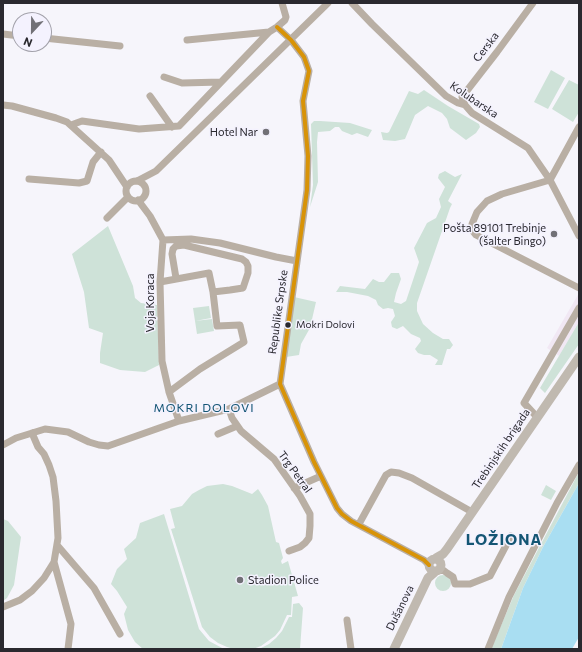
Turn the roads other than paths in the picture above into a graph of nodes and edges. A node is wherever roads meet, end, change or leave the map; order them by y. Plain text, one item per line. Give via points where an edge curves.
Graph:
1 (282, 3) edge
2 (328, 3) edge
3 (352, 3) edge
4 (533, 3) edge
5 (278, 27) junction
6 (269, 32) junction
7 (52, 39) edge
8 (187, 40) dead end
9 (291, 40) junction
10 (120, 46) dead end
11 (164, 77) dead end
12 (221, 82) junction
13 (150, 96) dead end
14 (3, 105) edge
15 (465, 105) junction
16 (71, 126) junction
17 (172, 127) junction
18 (579, 127) edge
19 (101, 152) junction
20 (156, 170) junction
21 (28, 179) dead end
22 (550, 180) junction
23 (132, 183) junction
24 (145, 186) junction
25 (145, 195) junction
26 (128, 197) junction
27 (138, 200) junction
28 (150, 216) junction
29 (107, 218) dead end
30 (579, 236) edge
31 (163, 240) junction
32 (297, 261) junction
33 (176, 278) junction
34 (160, 282) junction
35 (579, 288) edge
36 (213, 292) junction
37 (579, 308) edge
38 (579, 357) edge
39 (280, 384) junction
40 (169, 392) junction
41 (229, 409) junction
42 (537, 417) junction
43 (179, 421) junction
44 (237, 426) junction
45 (32, 433) junction
46 (218, 434) dead end
47 (3, 445) edge
48 (579, 465) edge
49 (321, 476) junction
50 (294, 488) junction
51 (472, 512) junction
52 (359, 524) junction
53 (511, 536) dead end
54 (57, 546) junction
55 (289, 551) dead end
56 (54, 562) junction
57 (436, 564) junction
58 (428, 578) joint
59 (3, 607) edge
60 (347, 620) dead end
61 (120, 634) dead end
62 (395, 647) edge
63 (68, 649) edge
64 (351, 649) edge
65 (488, 649) edge

1 - 5 street via 286,17
2 - 9 street
3 - 15 street, Kolubarska via 446,96
4 - 15 street, Cerska via 462,97
5 - 6 street
5 - 9 street, Republike Srpske
6 - 8 street
6 - 12 street
7 - 10 street
9 - 20 street
9 - 32 street, Republike Srpske via 304,57 309,71 303,101 308,156 307,190
11 - 12 street via 182,83
12 - 17 street via 179,126
13 - 17 street
14 - 16 street via 56,118 68,122
15 - 22 street, Kolubarska via 472,113 528,148
16 - 17 street via 82,121 139,129
16 - 19 street
18 - 22 street
19 - 21 street via 93,162 87,181 79,183
19 - 23 street via 118,172
20 - 23 street
20 - 24 street
22 - 30 street, Kolubarska
22 - 35 street via 487,201 477,212 472,230
23 - 24 street
23 - 26 street via 126,190
24 - 25 street
25 - 27 street
25 - 28 street
26 - 27 street
26 - 29 street
27 - 28 street
28 - 31 street
31 - 32 street, Republike Srpske via 191,239 220,243
31 - 34 street, Voja Koraca
32 - 39 street, Republike Srpske
33 - 34 street
33 - 36 street via 209,273
33 - 36 street via 172,254 176,246 184,245 246,262 248,273 243,288
34 - 40 street, Voja Koraca via 162,361
36 - 40 street via 217,326 240,325 244,342
37 - 42 street via 524,403
38 - 42 street, Trebinjskih brigada
39 - 41 street
39 - 49 street
40 - 43 street, Voja Koraca
41 - 43 street
41 - 44 street, Trg Petral
42 - 51 street, Trebinjskih brigada
43 - 45 street via 108,446 89,442 60,430 45,429
44 - 46 street
44 - 50 street, Trg Petral via 274,459
45 - 47 street
45 - 54 street via 50,465 56,501
48 - 65 street via 509,597
49 - 50 street
49 - 52 street via 342,514
50 - 55 street, Trg Petral via 310,514 310,526 309,538 305,543
51 - 52 street via 412,478 391,472 386,475
51 - 57 street, Trebinjskih brigada
52 - 57 street
53 - 57 street via 490,576 470,584 455,584 453,577
54 - 56 street
54 - 61 street via 94,588
56 - 59 street via 32,591 20,600
56 - 63 street via 70,624
57 - 58 street, Trebinjskih brigada
58 - 62 street, Dušanova
60 - 64 street

